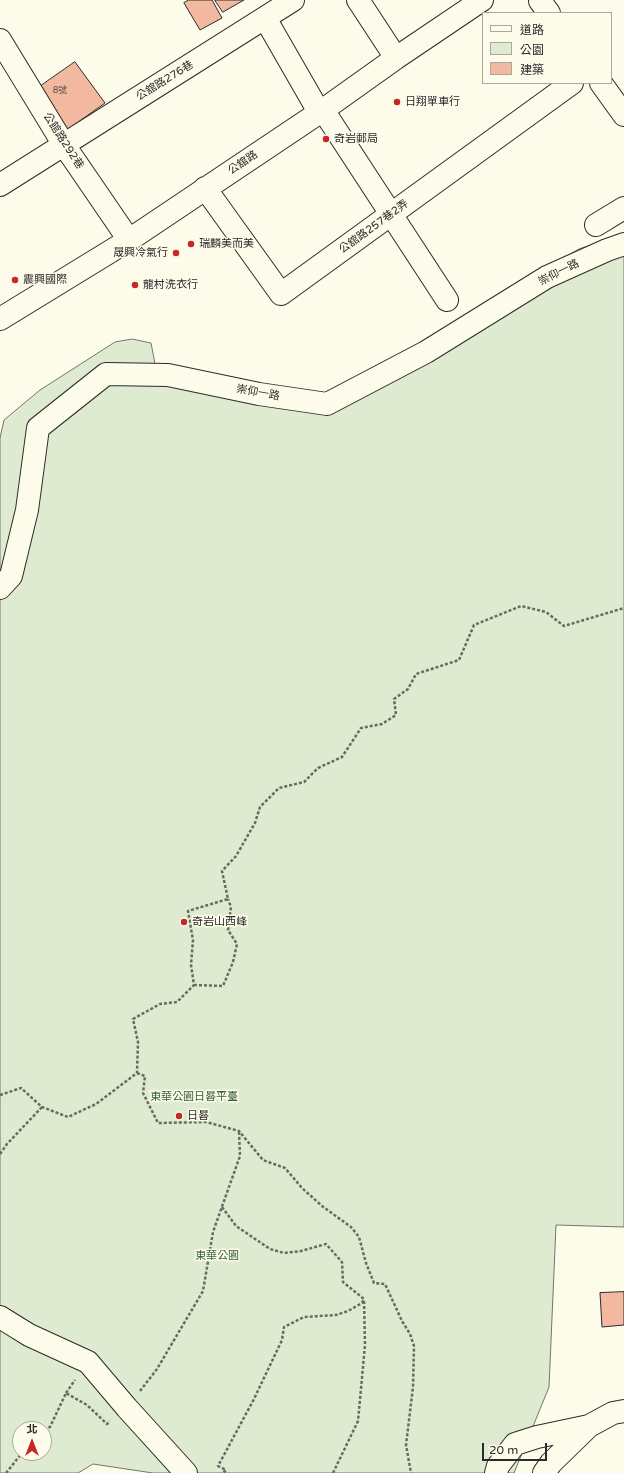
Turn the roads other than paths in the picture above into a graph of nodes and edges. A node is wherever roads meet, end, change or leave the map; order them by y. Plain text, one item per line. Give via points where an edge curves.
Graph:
1 (293, 0) edge
2 (358, 0) edge
3 (482, 0) edge
4 (265, 18) junction
5 (0, 40) edge
6 (396, 58) junction
7 (571, 84) edge
8 (602, 84) edge
9 (321, 111) junction
10 (624, 115) edge
11 (64, 145) junction
12 (0, 185) edge
13 (205, 188) junction
14 (624, 208) edge
15 (391, 215) junction
16 (596, 225) dead end
17 (129, 240) junction
18 (624, 244) edge
19 (447, 300) dead end
20 (0, 319) edge
21 (0, 588) edge
22 (0, 1317) edge
23 (624, 1411) edge
24 (589, 1426) junction
25 (186, 1473) edge
26 (496, 1473) edge
27 (544, 1473) edge

1 - 4 street, 公舘路276巷
2 - 6 street
3 - 6 street, 公舘路
4 - 9 street
4 - 11 street, 公舘路276巷
5 - 11 street, 公館路292巷
6 - 9 street, 公舘路
7 - 15 street, 公舘路257巷2弄
8 - 10 street
9 - 13 street, 公舘路
9 - 15 street
11 - 12 street, 公舘路276巷
11 - 17 street, 公館路292巷
13 - 15 street, 公舘路257巷2弄 via 281,294
13 - 17 street, 公舘路
14 - 16 street
15 - 19 street
17 - 20 street, 公舘路
18 - 21 street, 崇仰一路 via 547,278 426,352 328,404 259,394 168,376 106,374 38,428 26,510 11,576
22 - 25 street via 28,1335 88,1362
23 - 24 street via 613,1413
24 - 26 street via 516,1444 498,1466
24 - 27 street

